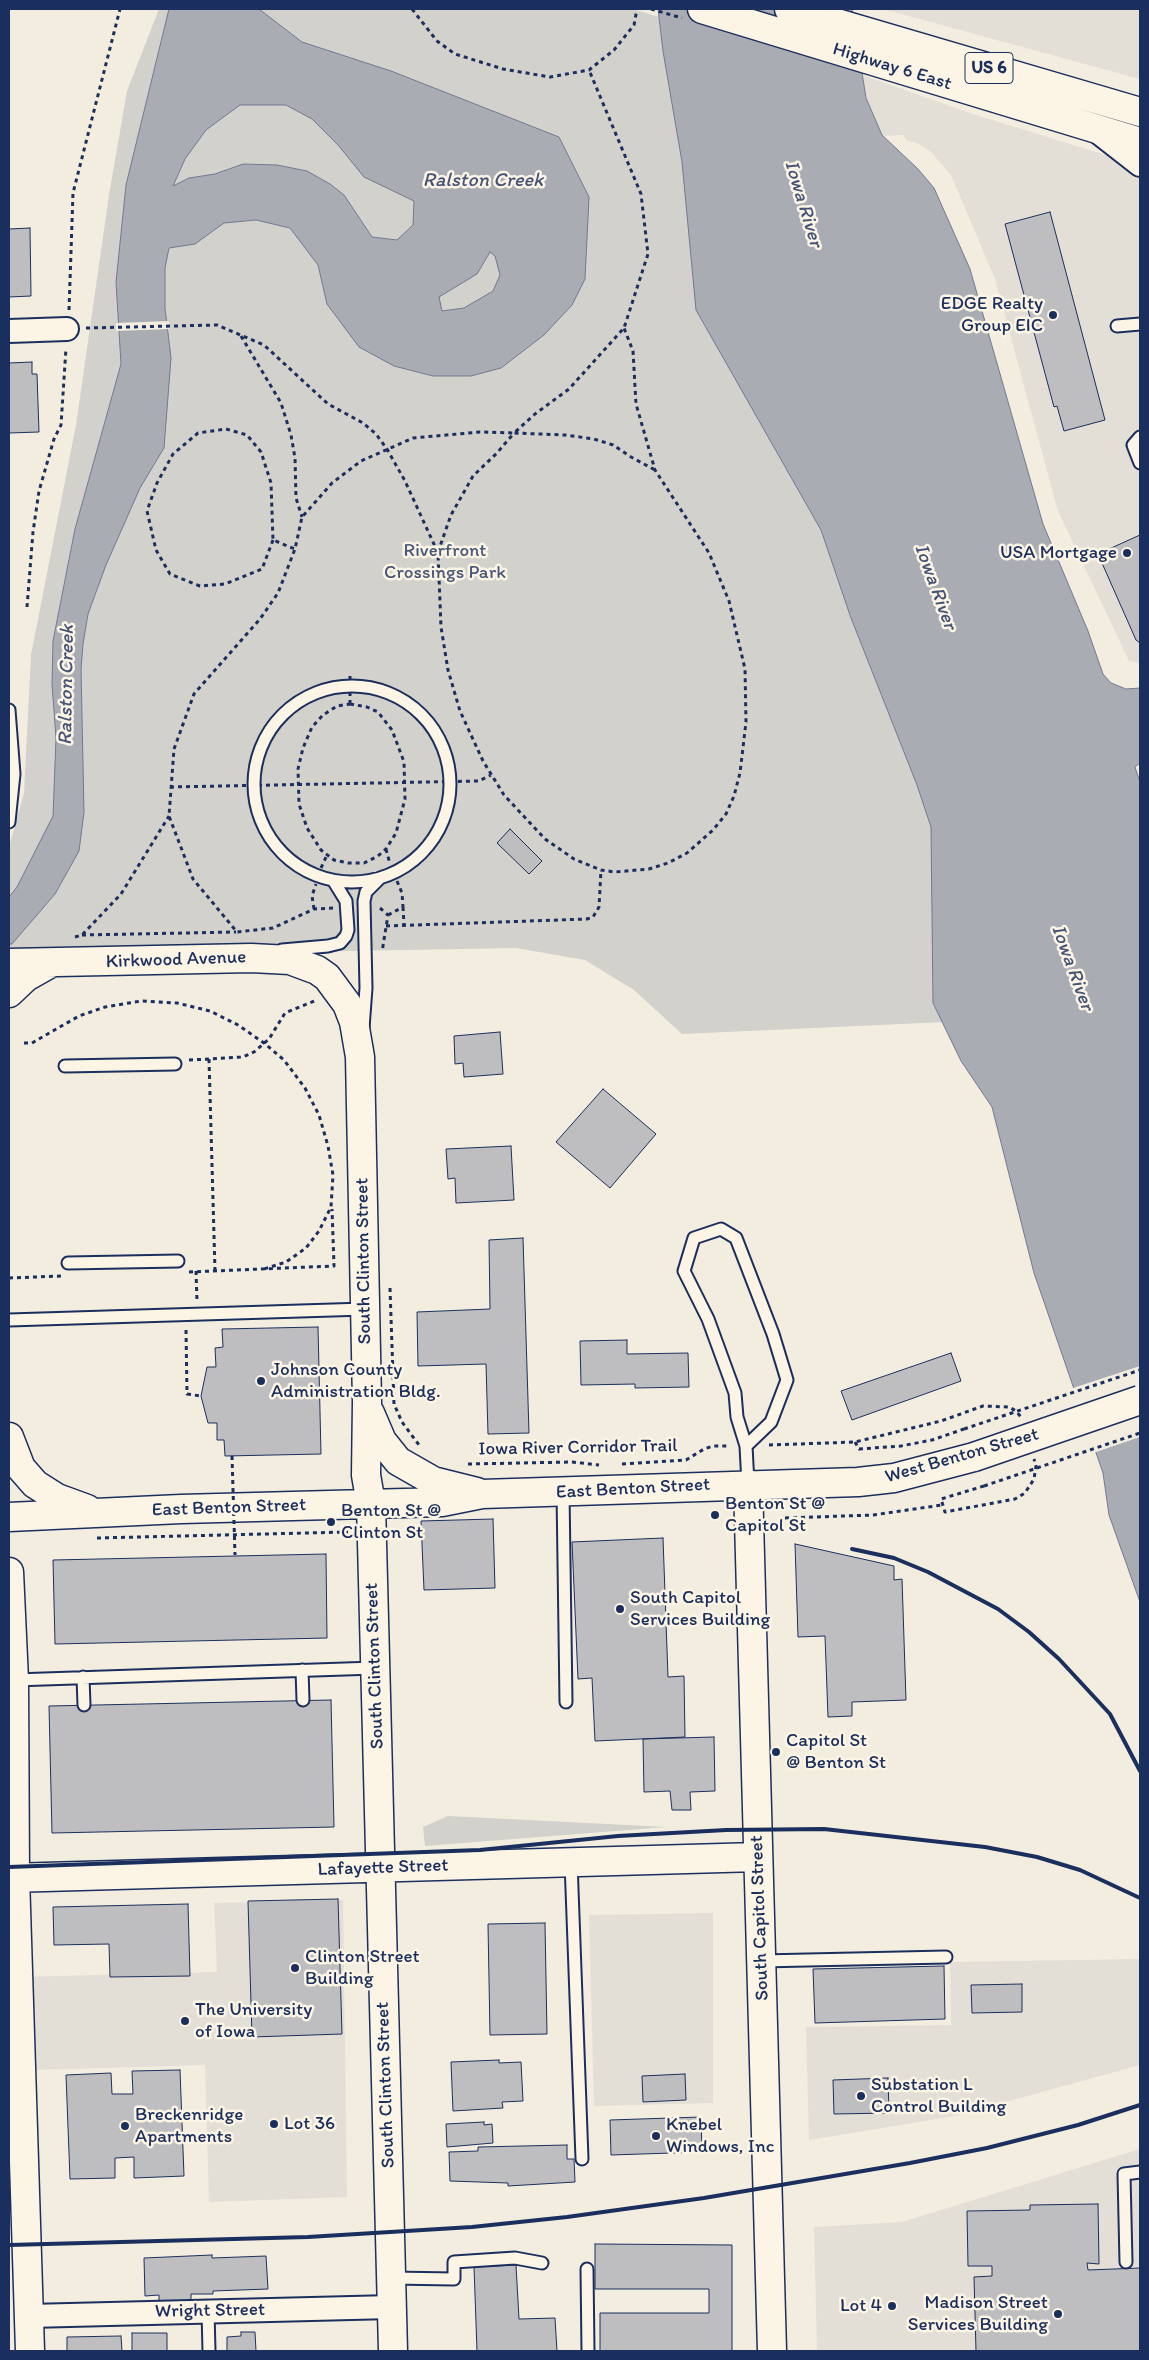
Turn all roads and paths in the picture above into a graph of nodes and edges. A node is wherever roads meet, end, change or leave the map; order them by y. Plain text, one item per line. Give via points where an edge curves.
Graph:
1 (412, 9) edge
2 (637, 9) edge
3 (702, 9) edge
4 (789, 9) edge
5 (589, 70) junction
6 (1140, 112) edge
7 (1092, 127) junction
8 (1140, 142) edge
9 (1140, 165) edge
10 (1140, 324) edge
11 (1117, 326) dead end
12 (624, 328) junction
13 (75, 329) joint
14 (9, 331) edge
15 (240, 336) junction
16 (514, 433) junction
17 (1140, 437) edge
18 (387, 449) junction
19 (1140, 464) edge
20 (655, 470) junction
21 (302, 517) junction
22 (273, 540) junction
23 (295, 549) junction
24 (438, 553) junction
25 (350, 681) junction
26 (350, 704) junction
27 (9, 710) edge
28 (491, 775) junction
29 (450, 782) junction
30 (406, 783) junction
31 (298, 786) junction
32 (170, 787) junction
33 (254, 787) junction
34 (168, 816) junction
35 (9, 821) edge
36 (386, 849) junction
37 (327, 855) junction
38 (390, 864) dead end
39 (321, 868) dead end
40 (601, 870) junction
41 (380, 878) junction
42 (333, 880) junction
43 (397, 881) dead end
44 (316, 884) dead end
45 (338, 907) dead end
46 (403, 907) junction
47 (314, 909) junction
48 (388, 915) dead end
49 (404, 925) junction
50 (386, 926) dead end
51 (237, 932) junction
52 (82, 935) junction
53 (73, 938) dead end
54 (251, 958) junction
55 (9, 963) edge
56 (49, 964) junction
57 (334, 986) junction
58 (9, 993) edge
59 (24, 1043) dead end
60 (264, 1043) junction
61 (360, 1057) junction
62 (174, 1064) dead end
63 (65, 1066) dead end
64 (332, 1207) junction
65 (178, 1261) dead end
66 (68, 1263) dead end
67 (334, 1266) dead end
68 (264, 1269) dead end
69 (196, 1271) dead end
70 (215, 1271) dead end
71 (365, 1309) junction
72 (197, 1314) junction
73 (9, 1320) edge
74 (1140, 1370) edge
75 (201, 1396) dead end
76 (1140, 1400) edge
77 (367, 1402) junction
78 (1140, 1433) edge
79 (9, 1437) edge
80 (415, 1441) dead end
81 (855, 1442) dead end
82 (746, 1446) junction
83 (425, 1451) dead end
84 (232, 1456) dead end
85 (463, 1463) dead end
86 (619, 1464) dead end
87 (600, 1465) dead end
88 (748, 1484) junction
89 (563, 1492) junction
90 (482, 1494) junction
91 (371, 1504) junction
92 (9, 1517) edge
93 (785, 1518) dead end
94 (95, 1526) junction
95 (371, 1532) junction
96 (235, 1555) dead end
97 (10, 1584) edge
98 (375, 1668) junction
99 (302, 1670) junction
100 (83, 1677) junction
101 (14, 1680) junction
102 (303, 1700) dead end
103 (566, 1702) dead end
104 (84, 1705) dead end
105 (758, 1857) junction
106 (571, 1862) junction
107 (380, 1868) junction
108 (12, 1878) edge
109 (946, 1957) dead end
110 (761, 1962) junction
111 (582, 2159) dead end
112 (1140, 2172) edge
113 (1126, 2262) dead end
114 (542, 2263) dead end
115 (587, 2268) dead end
116 (391, 2278) junction
117 (392, 2307) junction
118 (208, 2311) junction
119 (29, 2316) junction
120 (30, 2351) edge
121 (209, 2351) edge
122 (393, 2351) edge
123 (588, 2351) edge
124 (772, 2351) edge

1 - 5 path via 437,41 455,54 478,63 550,77
2 - 5 path via 634,25 614,50
3 - 7 street, Highway 6 East / US 6
4 - 6 street, Highway 6 East / US 6
5 - 12 path via 641,194 648,254
7 - 8 street, Highway 6 East / US 6
7 - 9 street
10 - 11 lane
12 - 16 path via 570,389
12 - 20 path via 633,351 636,404
13 - 14 street
13 - 15 path via 217,325
15 - 18 path via 264,345 328,404 363,423
15 - 21 path via 281,403 291,435 296,498
16 - 18 path via 480,432 413,438
16 - 20 path via 594,439 614,445
16 - 24 path via 473,476 451,515
17 - 19 lane via 1133,445
18 - 21 path via 361,461 332,483
18 - 24 path
20 - 40 path via 709,553 729,601 745,669 743,751 732,802 700,843 668,863 648,869
21 - 23 path
22 - 22 path via 271,483 261,452 247,435 226,429 198,433 173,454 157,483 147,511 156,550 170,574 200,586 225,584 262,569
22 - 23 path
23 - 32 path via 278,592 260,619 194,694 174,749
24 - 28 path via 441,627 453,691 474,744
25 - 26 path
25 - 29 lane via 401,698 420,712 445,750
25 - 33 lane via 312,694 292,705 276,722 263,742 256,764
26 - 30 path via 378,712 392,730 404,762
26 - 31 path via 337,706 312,726 298,769
27 - 35 lane via 14,774
28 - 29 path via 479,781
28 - 40 path via 504,795 545,839 574,859
29 - 30 path
29 - 41 lane via 446,814 425,850 409,864
30 - 31 path
30 - 36 path via 402,815
31 - 33 path
31 - 37 path via 299,804 307,828
32 - 33 path
32 - 34 path
33 - 42 lane via 260,818 280,851 315,875
34 - 51 path via 192,879
34 - 52 path via 122,894
36 - 37 path via 364,863 334,860
36 - 38 path
37 - 39 path
40 - 49 path via 599,907 593,917 586,919
41 - 42 lane via 351,882
41 - 61 lane via 366,892 364,901 366,988
42 - 54 lane via 346,901 348,930 340,942
43 - 46 path
44 - 47 path via 312,896
45 - 47 path
46 - 48 path
46 - 49 path
47 - 51 path via 273,928
49 - 50 path
51 - 52 path
52 - 53 path
54 - 56 street, Kirkwood Avenue
54 - 57 street, Kirkwood Avenue via 304,964 327,976
55 - 56 street, Kirkwood Avenue
56 - 58 street via 26,977
57 - 60 path via 310,1004 285,1013
57 - 61 street, South Clinton Street via 347,1004 354,1022
59 - 60 path via 32,1042 79,1016 105,1007 141,1001 177,1003 210,1011
60 - 64 path via 284,1060 305,1088 319,1115 333,1175
60 - 70 path via 243,1057 209,1058
61 - 71 street, South Clinton Street
62 - 63 lane
64 - 67 path
64 - 68 path via 306,1248 286,1262
65 - 66 lane
69 - 72 path
71 - 72 lane
71 - 77 street, South Clinton Street
72 - 73 lane
72 - 75 path via 198,1329 184,1330 187,1394
74 - 81 path, bridge via 932,1440 901,1446 859,1448
76 - 88 street, West Benton Street, bridge via 974,1457 894,1478 858,1482
77 - 90 street via 382,1441 398,1461 433,1481
77 - 91 street, South Clinton Street via 366,1474
78 - 93 path, bridge via 940,1499 942,1505 873,1515
79 - 94 street via 21,1468 35,1484
80 - 83 path
82 - 82 lane via 731,1384 708,1319 684,1271 694,1238 721,1229 736,1238 787,1380 771,1422
82 - 86 path, Iowa River Corridor Trail via 713,1446 686,1460
82 - 88 lane
84 - 96 path, bridge
85 - 87 path, Iowa River Corridor Trail via 572,1462
88 - 89 street, East Benton Street
88 - 105 street, South Capitol Street
89 - 90 street, East Benton Street
89 - 103 lane
90 - 91 street, East Benton Street via 442,1502
91 - 94 street, East Benton Street
91 - 95 street, South Clinton Street
92 - 94 street, East Benton Street
94 - 95 path
95 - 98 street, South Clinton Street
97 - 101 street
98 - 99 lane
98 - 107 street, South Clinton Street
99 - 100 lane
99 - 102 lane
100 - 101 lane
100 - 104 lane
101 - 108 street
105 - 106 street, Lafayette Street
105 - 110 street, South Capitol Street
106 - 107 street, Lafayette Street
106 - 111 lane
107 - 108 street, Lafayette Street
107 - 116 street, South Clinton Street
108 - 119 street
109 - 110 lane
110 - 124 street, South Capitol Street
112 - 113 lane via 1124,2174
114 - 116 lane via 515,2258 454,2262 454,2279
115 - 123 lane
116 - 117 street, South Clinton Street
117 - 118 street, Wright Street
117 - 122 street, South Clinton Street
118 - 119 street, Wright Street
118 - 121 lane
119 - 120 street

